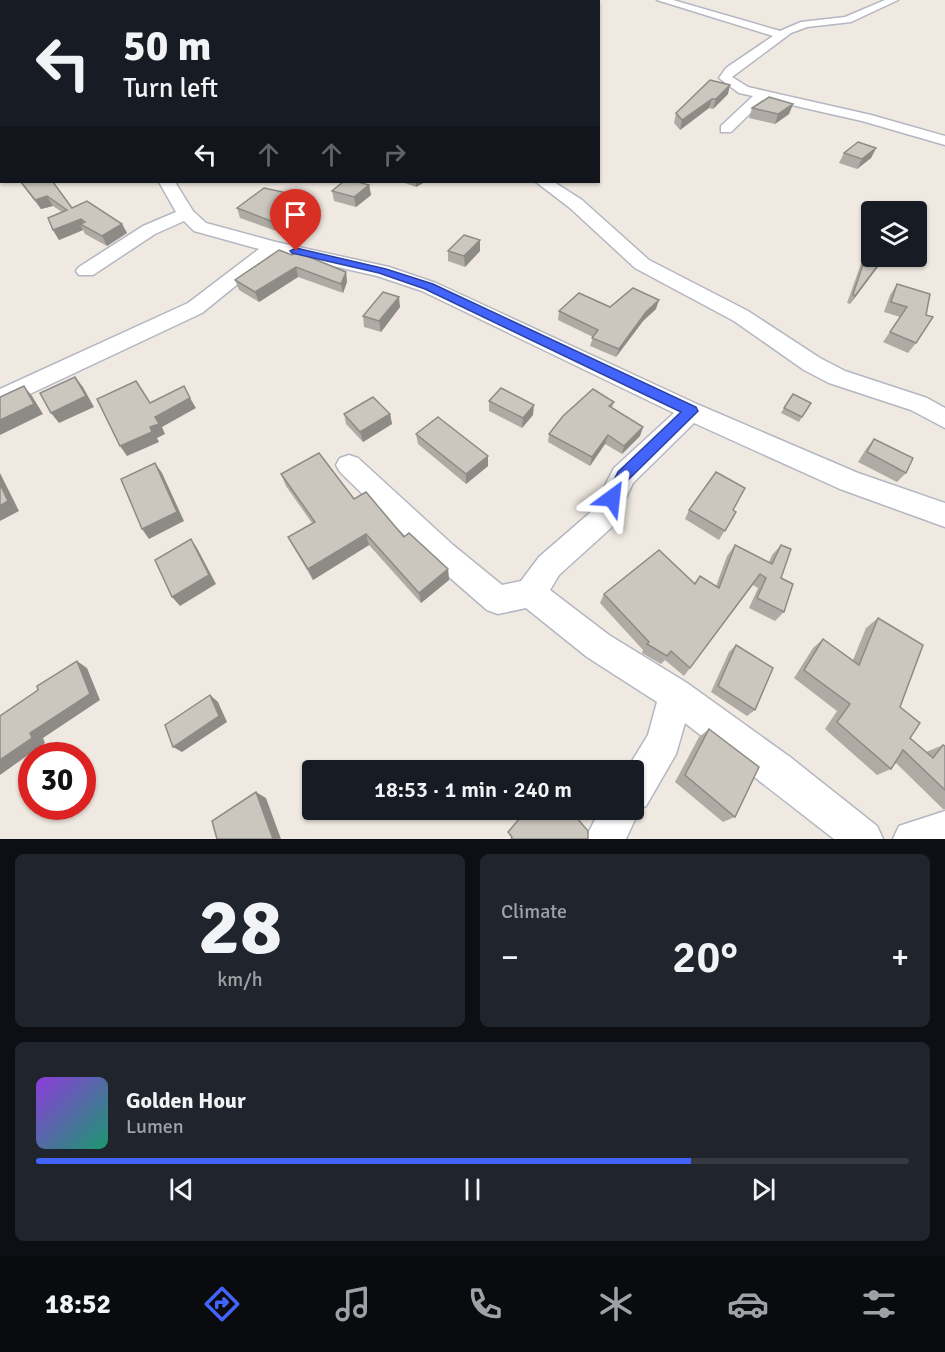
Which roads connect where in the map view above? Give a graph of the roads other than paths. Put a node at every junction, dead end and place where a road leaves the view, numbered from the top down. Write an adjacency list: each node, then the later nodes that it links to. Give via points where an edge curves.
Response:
1 (662, 0): 3 (street)
2 (893, 0): 3 (street, via 847,20 805,24)
3 (781, 35): 4 (street, via 725,75 733,86)
4 (763, 94): 5 (street); 6 (street)
5 (726, 129)
6 (945, 141)
7 (168, 183): 9 (street)
8 (545, 183): 14 (street, via 576,204 642,264 712,298 837,377 919,404)
9 (186, 214): 10 (street, via 200,227); 11 (street, via 149,230)
10 (273, 247): 12 (street, via 195,308); 13 (street, via 382,271 429,287)
11 (86, 272)
12 (0, 399)
13 (691, 411): 16 (street, via 849,481); 17 (street, via 623,476 602,519 549,566)
14 (945, 419)
15 (349, 465): 17 (street, via 498,600)
16 (945, 515)
17 (530, 593): 18 (street, via 598,646)
18 (675, 695): 19 (street, via 664,742); 23 (street)
19 (644, 775)
20 (616, 820): 22 (street)
21 (945, 830): 24 (street)
22 (604, 839)
23 (864, 839)
24 (912, 839)

